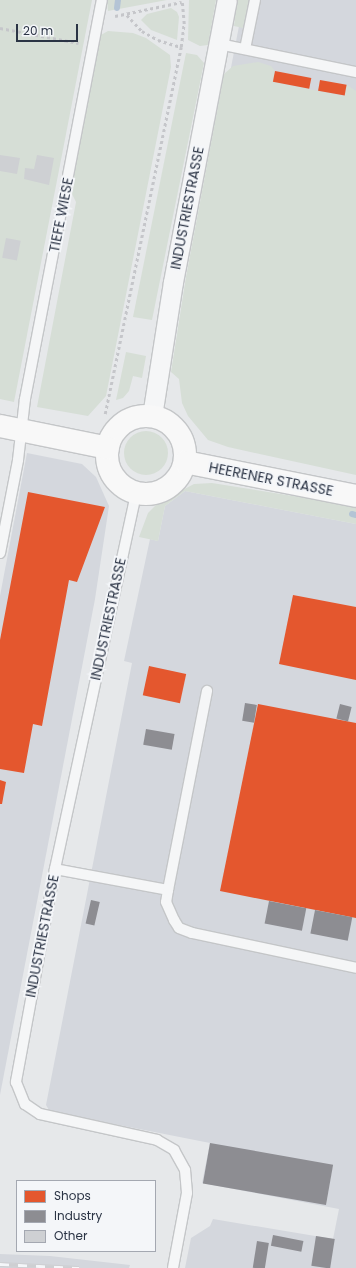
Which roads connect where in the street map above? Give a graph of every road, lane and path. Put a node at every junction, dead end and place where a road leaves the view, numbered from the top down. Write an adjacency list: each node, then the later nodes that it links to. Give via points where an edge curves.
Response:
1 (102, 0): 6 (lane, TIEFE WIESE)
2 (227, 0): 8 (street, INDUSTRIESTRASSE)
3 (255, 0): 11 (lane)
4 (182, 1): 5 (path); 10 (path, via 184,24)
5 (127, 15): 6 (path); 10 (path, via 142,31)
6 (98, 18): 9 (lane, TIEFE WIESE)
7 (0, 28): 9 (path)
8 (219, 44): 11 (lane); 14 (street, INDUSTRIESTRASSE, via 173,282)
9 (93, 45): 16 (lane, TIEFE WIESE)
10 (181, 48): 13 (path)
11 (245, 49): 12 (lane)
12 (356, 72)
13 (105, 414)
14 (152, 416): 17 (main road, via 130,420 120,426); 18 (main road, via 166,421 175,428 186,450)
15 (0, 426): 16 (main road)
16 (22, 430): 17 (main road); 21 (lane, TIEFE WIESE)
17 (108, 448): 19 (main road, via 111,472 118,482)
18 (185, 462): 19 (main road, via 181,475 163,491 151,495); 20 (main road, HEERENER STRASSE)
19 (136, 494): 23 (lane, INDUSTRIESTRASSE)
20 (356, 496)
21 (0, 553)
22 (207, 691): 24 (lane)
23 (55, 869): 24 (lane); 26 (lane, INDUSTRIESTRASSE, via 16,1082 25,1104 40,1114 157,1140 174,1150 186,1170 187,1193)
24 (168, 890): 25 (lane, via 166,902 179,928)
25 (356, 968)
26 (173, 1268)

